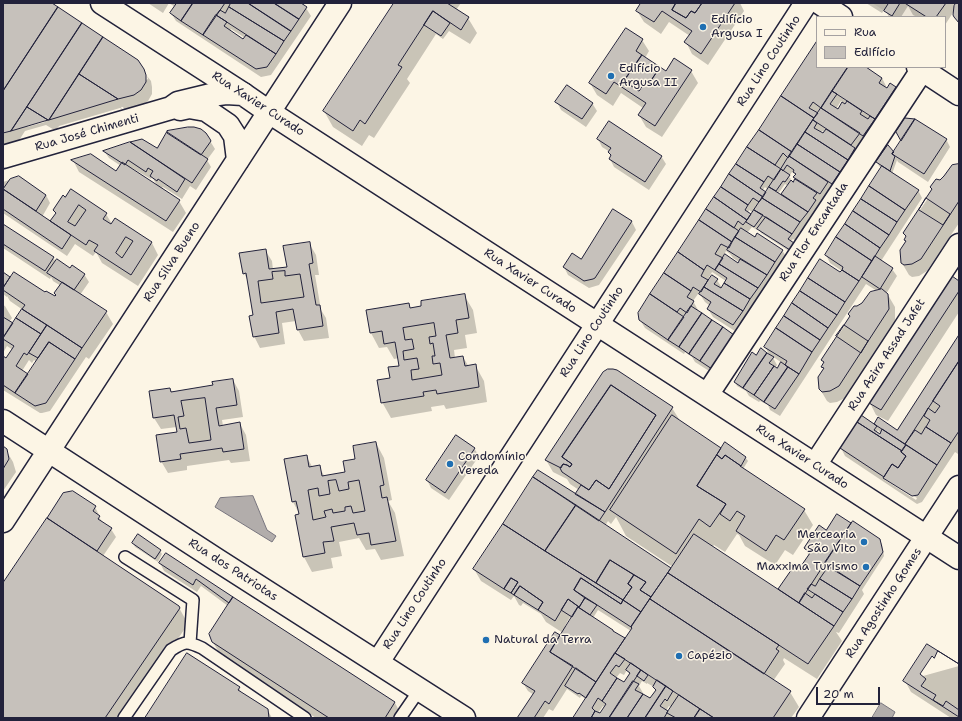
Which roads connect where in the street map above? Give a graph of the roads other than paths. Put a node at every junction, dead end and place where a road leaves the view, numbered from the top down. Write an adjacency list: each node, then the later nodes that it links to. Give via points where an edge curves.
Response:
1 (102, 3): 7 (street, Rua Xavier Curado)
2 (340, 3): 10 (street, Rua Silva Bueno)
3 (806, 3): 14 (street, Rua Lino Coutinho)
4 (820, 3): 5 (street)
5 (840, 16)
6 (920, 68): 8 (street); 15 (street, Rua Flor Encantada)
7 (243, 94): 9 (street, Rua José Chimenti, via 211,95 178,103); 10 (street, Rua Xavier Curado)
8 (959, 94)
9 (171, 108): 11 (street, Rua José Chimenti); 12 (street, Rua José Chimenti, via 189,107 206,110 228,125 235,136)
10 (269, 112): 12 (street, Rua Silva Bueno); 14 (street, Rua Xavier Curado)
11 (3, 157)
12 (238, 160): 17 (street, Rua Silva Bueno)
13 (959, 245): 18 (street, Rua Azira Assad Jafet)
14 (597, 324): 15 (street, Rua Xavier Curado); 25 (street, Rua Lino Coutinho)
15 (707, 395): 18 (street, Rua Xavier Curado)
16 (3, 421): 17 (street, Rua dos Patriotas)
17 (49, 450): 20 (street, Rua Silva Bueno); 25 (street, Rua dos Patriotas)
18 (815, 465): 21 (street, Rua Xavier Curado)
19 (959, 487): 21 (street, Rua Agostinho Gomes)
20 (3, 521)
21 (926, 537): 23 (street, Rua Xavier Curado); 31 (street, Rua Agostinho Gomes)
22 (125, 557): 24 (lane, via 193,600)
23 (959, 558)
24 (190, 643): 27 (lane, via 180,644 170,650); 28 (lane, via 202,648)
25 (378, 662): 26 (street, Rua dos Patriotas)
26 (420, 689): 29 (lane); 30 (street, Rua dos Patriotas)
27 (124, 718)
28 (305, 718)
29 (400, 718)
30 (464, 718)
31 (808, 718)

